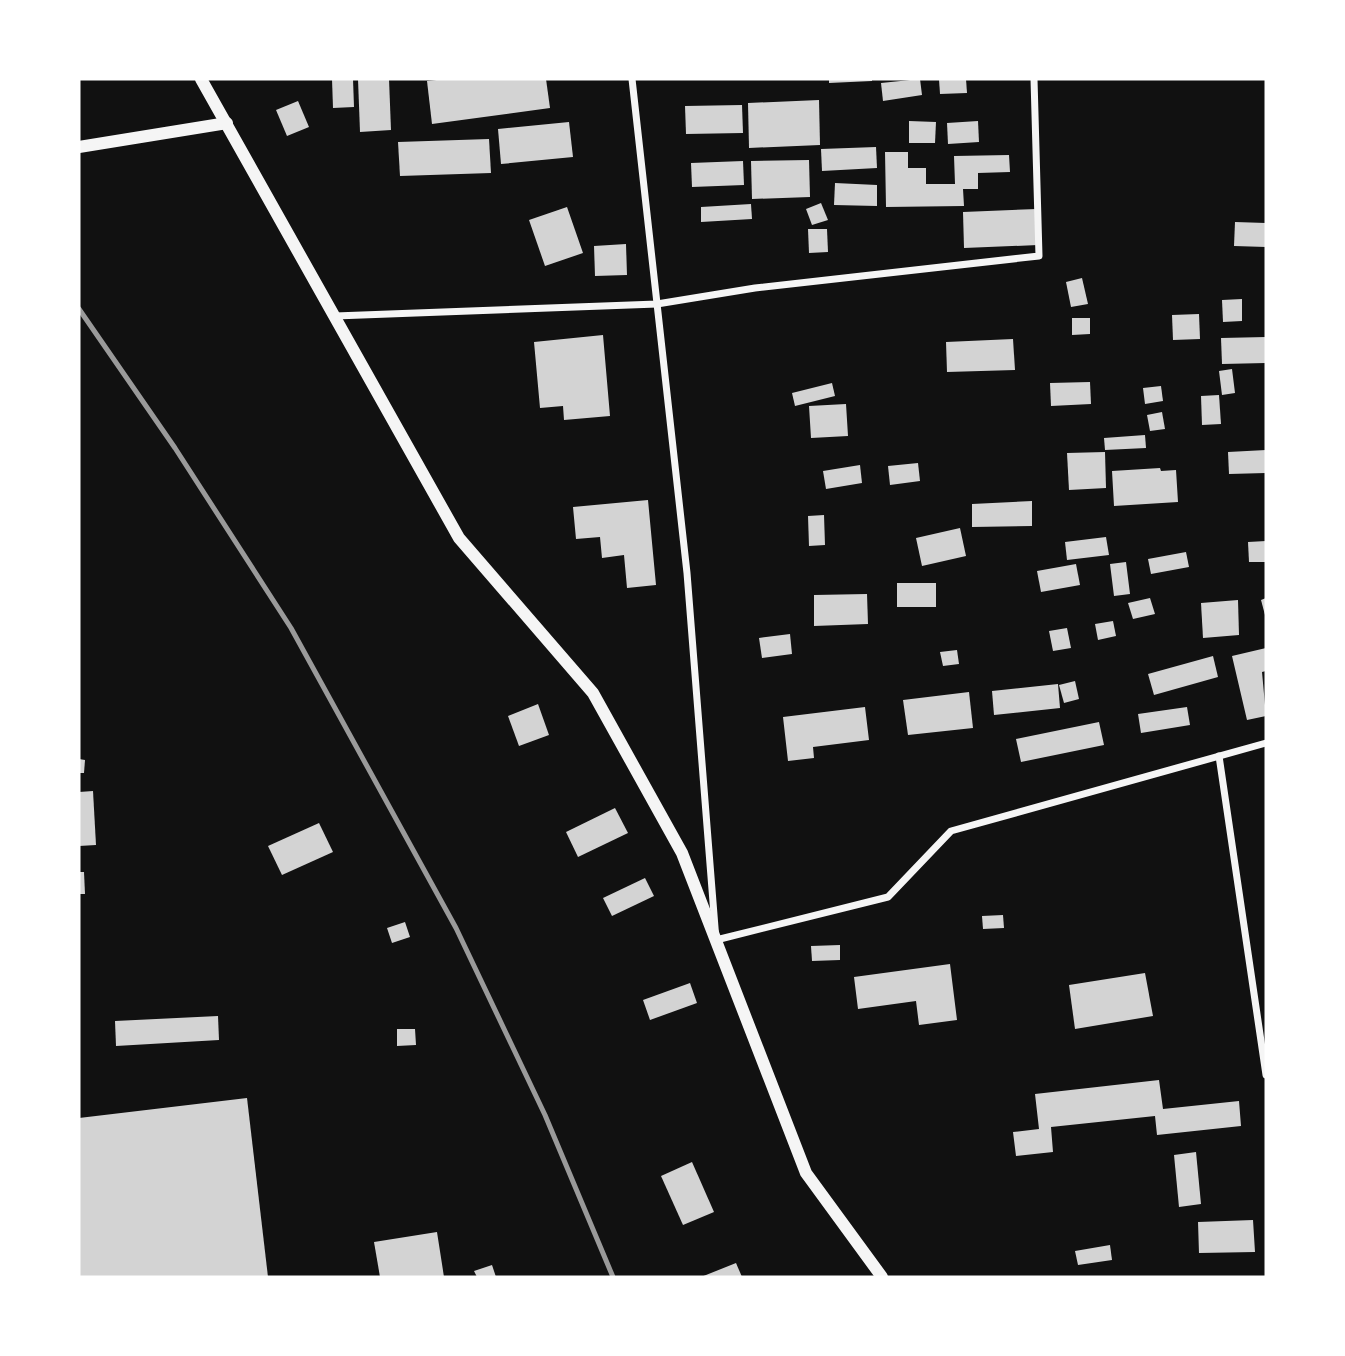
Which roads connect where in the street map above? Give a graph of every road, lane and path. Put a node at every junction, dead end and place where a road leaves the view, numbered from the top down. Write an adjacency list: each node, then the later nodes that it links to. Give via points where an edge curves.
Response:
1 (201, 79): 4 (street)
2 (632, 79): 6 (street)
3 (1034, 79): 6 (street, via 1039,256 755,288)
4 (227, 123): 5 (street); 7 (street)
5 (79, 147)
6 (657, 304): 7 (street); 10 (street, via 687,573)
7 (335, 316): 10 (street, via 459,538 593,693 682,853)
8 (1266, 743): 9 (street)
9 (1219, 756): 10 (street, via 951,831 888,897); 11 (street)
10 (716, 940): 12 (street, via 806,1173)
11 (1266, 1075)
12 (882, 1277)

